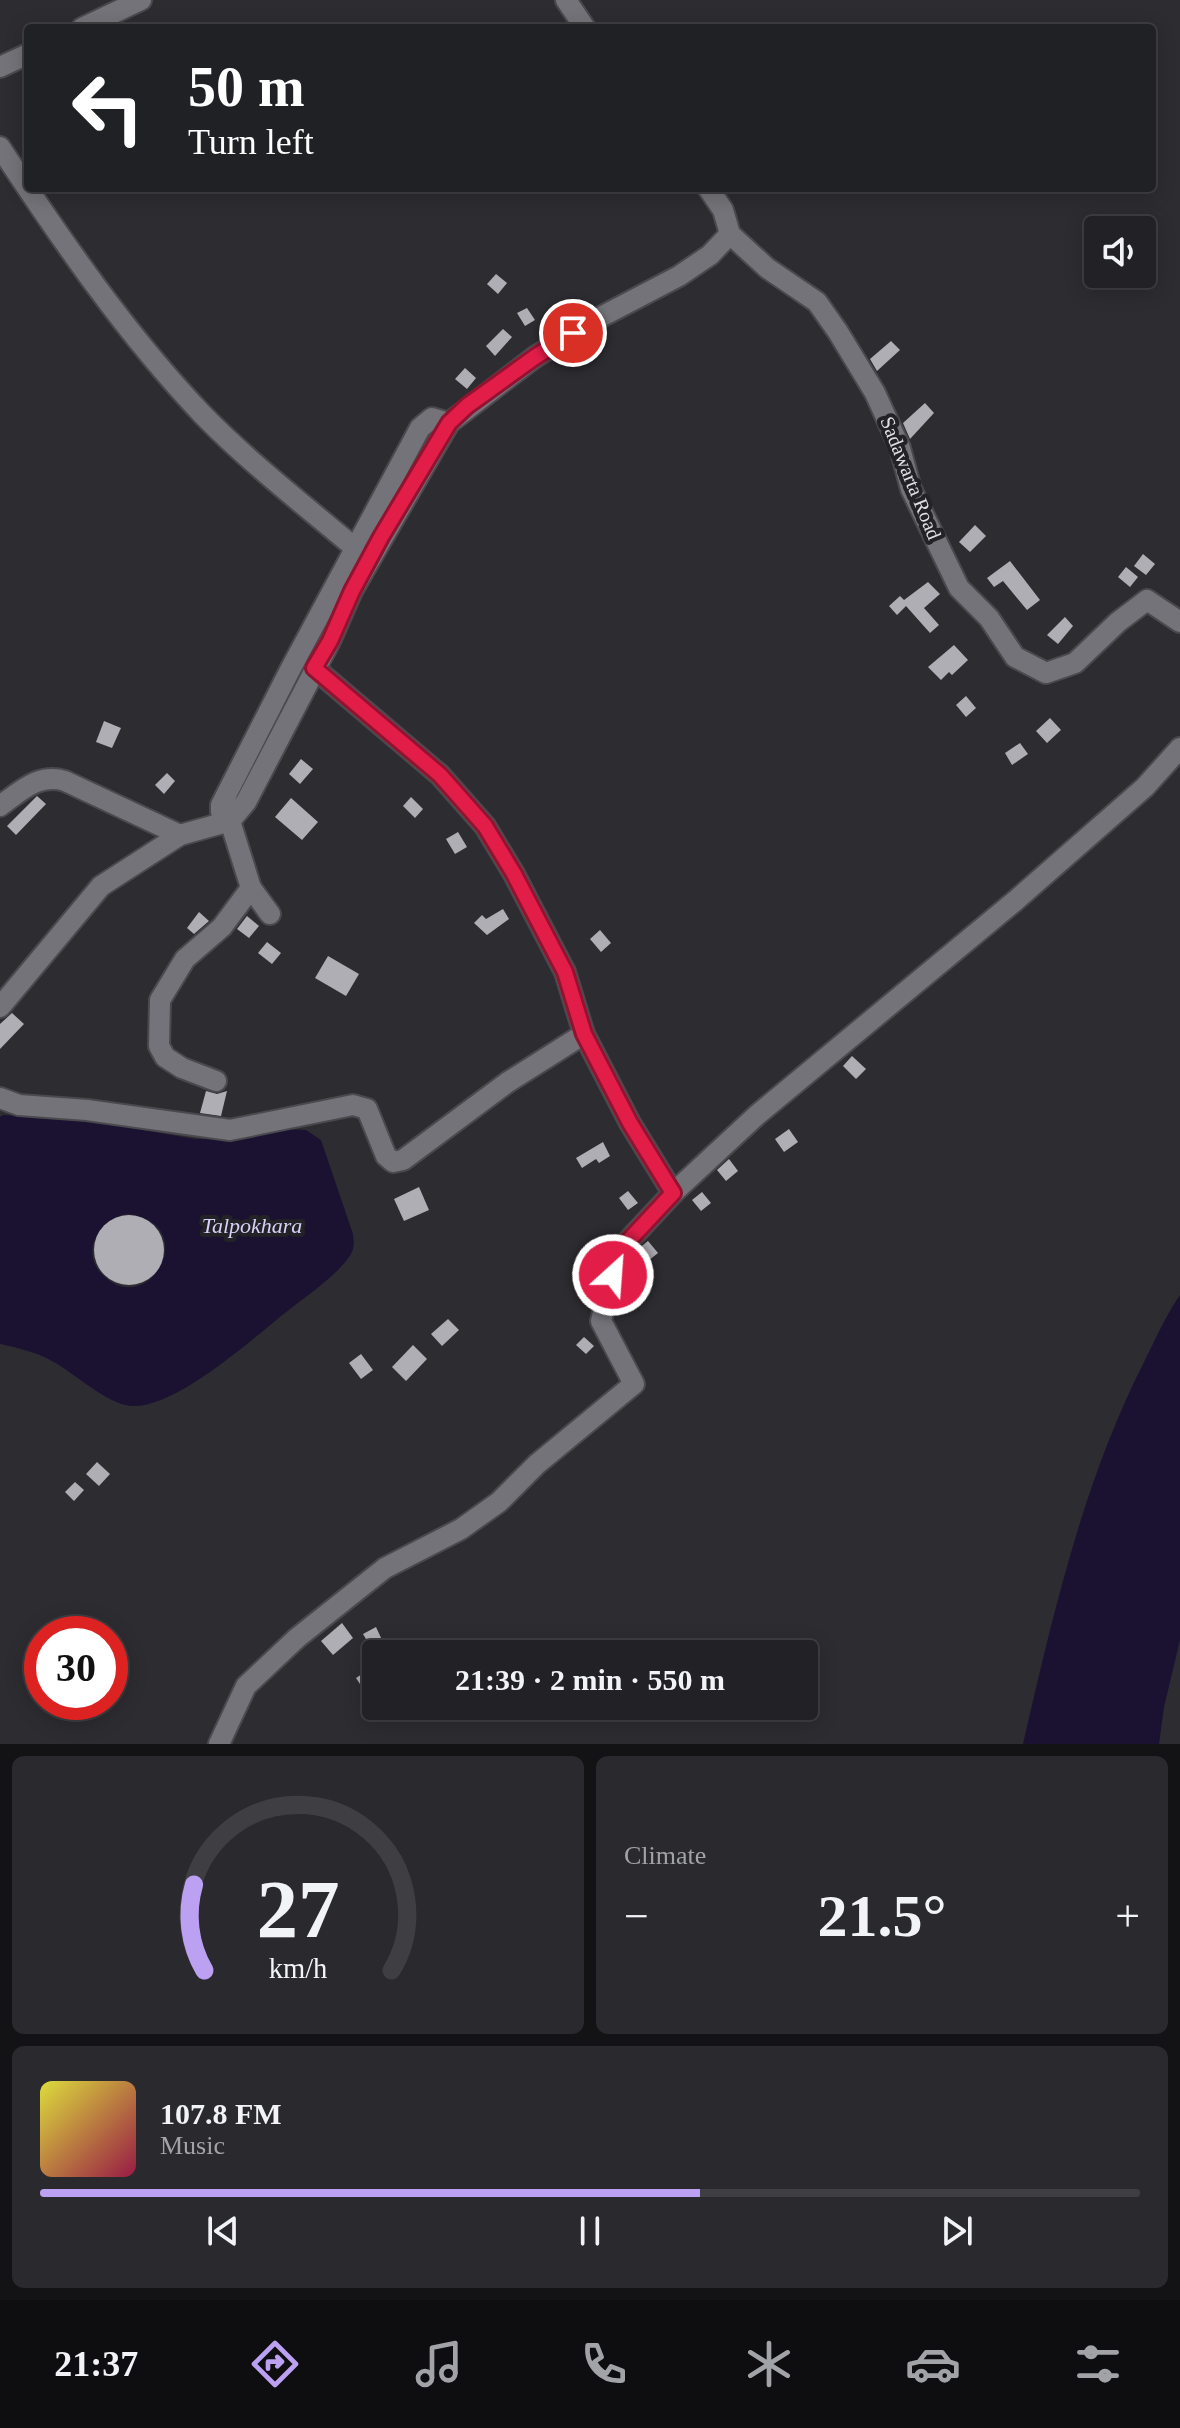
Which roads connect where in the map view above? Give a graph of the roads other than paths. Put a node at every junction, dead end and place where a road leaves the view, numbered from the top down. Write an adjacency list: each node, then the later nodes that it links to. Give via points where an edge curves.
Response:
1 (141, 0): 3 (street)
2 (566, 0): 4 (street)
3 (90, 24)
4 (582, 24)
5 (24, 56): 6 (street)
6 (0, 67)
7 (0, 147): 8 (street)
8 (24, 183)
9 (30, 192): 13 (street, via 144,350 205,417)
10 (711, 192): 11 (street, Sadawarta Road)
11 (730, 234): 12 (street, via 679,276 535,357); 14 (street, Sadawarta Road, via 767,268 817,302 838,332 875,393 900,448 911,489 959,588 989,618 1015,657 1046,673 1075,663 1147,600)
12 (449, 423): 13 (street, via 432,418 420,428); 15 (street, via 381,537)
13 (355, 548): 18 (street, via 221,805)
14 (1180, 622)
15 (314, 668): 18 (street, via 246,802); 23 (street, via 440,775 485,826 565,972)
16 (1180, 748): 26 (street, via 1145,787 757,1115)
17 (0, 806): 19 (street, via 50,776)
18 (230, 821): 19 (street); 20 (street)
19 (180, 835): 22 (street, via 101,886)
20 (251, 888): 21 (street); 24 (street, via 222,927 185,959 160,1000 159,1046 165,1057)
21 (270, 914)
22 (0, 1007)
23 (584, 1034): 25 (street, via 393,1162 367,1109 353,1105 230,1130 19,1105); 26 (street)
24 (216, 1081)
25 (0, 1098)
26 (673, 1193): 27 (street, via 618,1252 601,1321 634,1384 499,1502 461,1529 385,1568 297,1638 246,1686)
27 (219, 1744)

